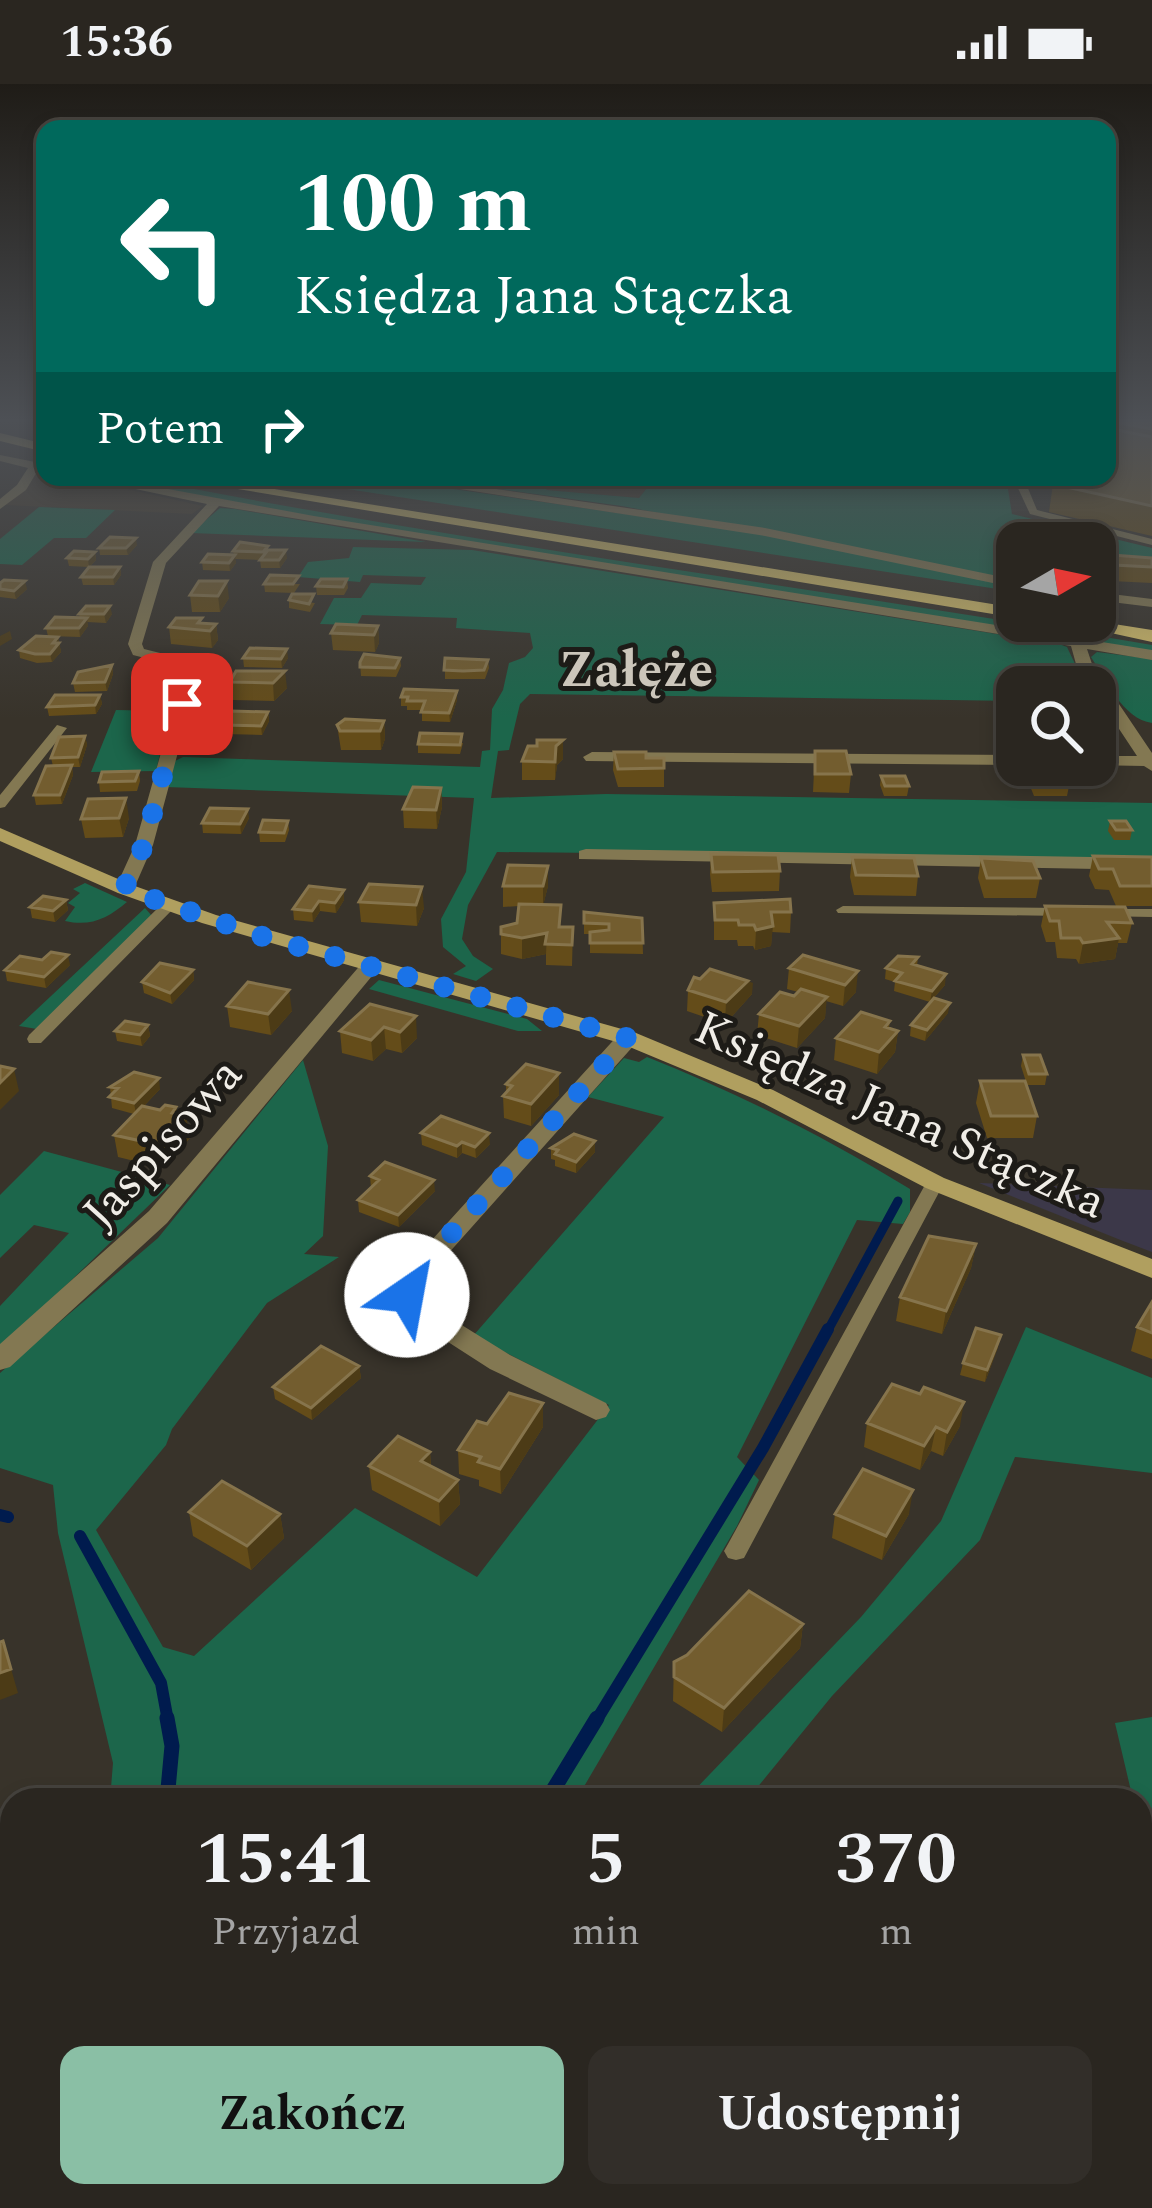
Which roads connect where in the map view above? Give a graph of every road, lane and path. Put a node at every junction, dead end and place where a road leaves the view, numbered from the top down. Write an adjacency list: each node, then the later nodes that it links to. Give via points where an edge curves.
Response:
1 (197, 521): 30 (street, via 160,562 135,644 138,652 190,669 144,845)
2 (326, 521): 19 (street)
3 (446, 521): 14 (main road)
4 (507, 521): 11 (main road)
5 (690, 521): 10 (street)
6 (1069, 521): 7 (lane)
7 (1152, 542)
8 (1116, 565): 9 (lane)
9 (1152, 568)
10 (996, 580)
11 (996, 598)
12 (1116, 599): 13 (street)
13 (1152, 603)
14 (996, 610)
15 (1116, 617): 16 (main road)
16 (1152, 623)
17 (1116, 630): 18 (main road)
18 (1152, 636)
19 (1077, 643): 20 (street); 25 (street)
20 (1152, 655)
21 (61, 728): 26 (lane)
22 (592, 758): 23 (street)
23 (996, 760)
24 (1116, 762): 25 (street)
25 (1150, 764)
26 (0, 804)
27 (5, 842): 30 (street, Księdza Jana Stączka)
28 (586, 855): 29 (street)
29 (1152, 865)
30 (124, 889): 31 (street, Księdza Jana Stączka)
31 (169, 905): 34 (street, Księdza Jana Stączka); 36 (lane)
32 (843, 910): 33 (lane)
33 (1152, 913)
34 (370, 966): 35 (street, Księdza Jana Stączka); 39 (street, Jaspisowa, via 158,1217)
35 (628, 1038): 37 (street, Księdza Jana Stączka, via 765,1094); 40 (street, via 409,1280 407,1295 413,1307 500,1362)
36 (35, 1039)
37 (935, 1183): 38 (street, Księdza Jana Stączka); 41 (lane)
38 (1152, 1269)
39 (0, 1360)
40 (596, 1411)
41 (736, 1551)

